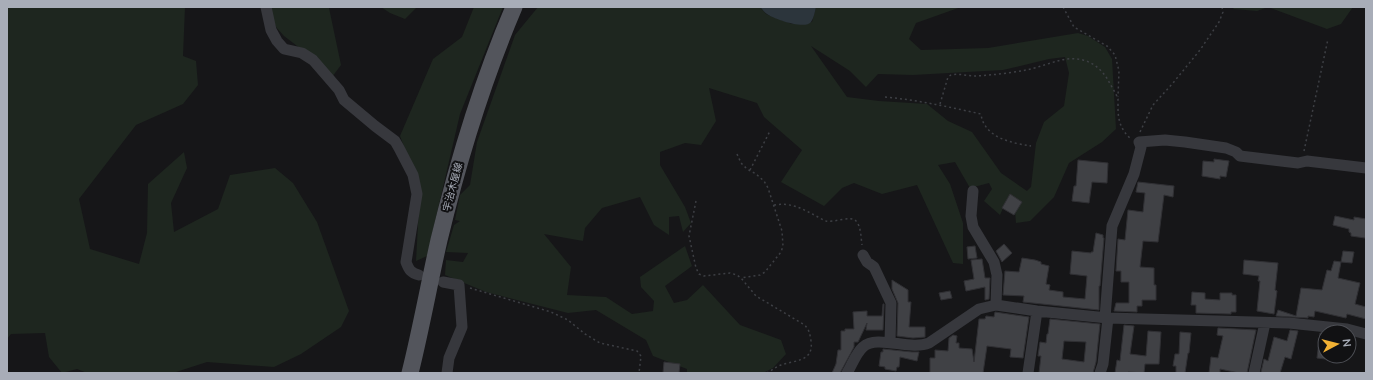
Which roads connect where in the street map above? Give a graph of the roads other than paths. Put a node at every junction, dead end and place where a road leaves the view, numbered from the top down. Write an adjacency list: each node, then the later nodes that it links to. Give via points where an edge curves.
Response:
1 (266, 7): 6 (street, via 271,30 284,49 302,53 313,60 339,90 344,100 395,141 399,148 414,175 417,194 406,262 412,273)
2 (514, 7): 14 (main road, 宇治木屋線, via 456,173)
3 (1366, 168): 10 (street, via 1240,156 1226,148 1172,140 1139,142 1141,147 1134,174 1112,226)
4 (973, 191): 8 (street, via 973,227 994,262 997,275)
5 (863, 255): 13 (street, via 874,267 890,303)
6 (419, 275)
7 (443, 282): 15 (street, via 459,285 462,328 449,358)
8 (996, 305): 9 (street); 13 (street, via 979,309 923,346)
9 (1037, 311): 10 (street); 17 (street)
10 (1107, 318): 11 (street); 18 (street)
11 (1265, 323): 12 (street, via 1289,323); 19 (street)
12 (1366, 334)
13 (890, 343): 16 (street, via 870,342 863,347)
14 (410, 373)
15 (447, 373)
16 (847, 373)
17 (1028, 373)
18 (1100, 373)
19 (1254, 373)

